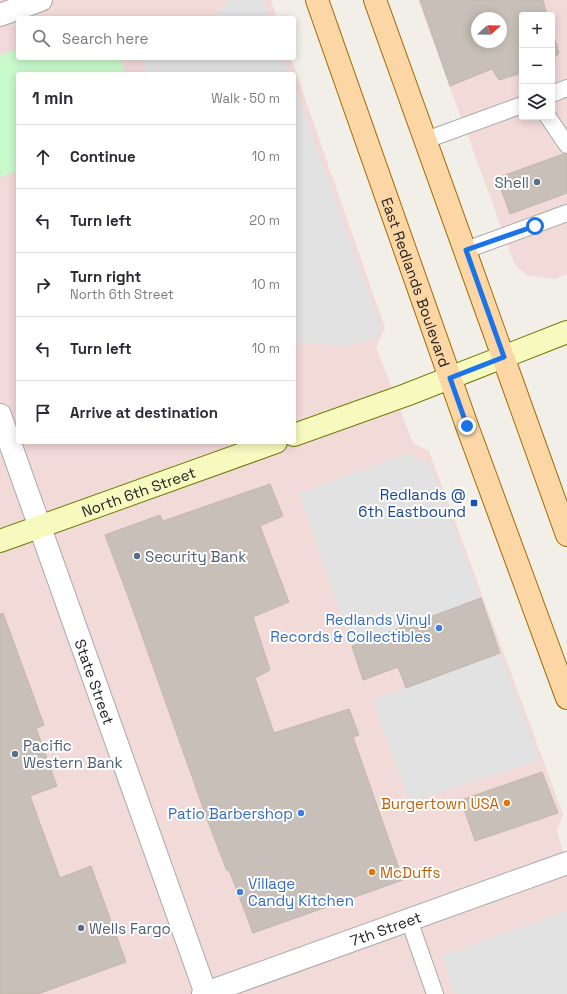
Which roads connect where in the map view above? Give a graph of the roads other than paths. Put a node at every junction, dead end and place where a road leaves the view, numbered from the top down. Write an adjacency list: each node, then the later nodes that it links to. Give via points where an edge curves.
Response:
1 (41, 0): 4 (street)
2 (317, 0): 15 (main road, East Redlands Boulevard)
3 (375, 0): 9 (main road)
4 (0, 15)
5 (567, 88): 6 (lane)
6 (555, 93)
7 (519, 106): 9 (lane)
8 (550, 120): 10 (lane)
9 (426, 140): 12 (main road)
10 (567, 145)
11 (566, 218): 12 (lane)
12 (466, 250): 14 (main road)
13 (567, 332): 14 (main road)
14 (504, 357): 15 (main road); 20 (main road)
15 (450, 378): 17 (main road); 22 (main road, East Redlands Boulevard)
16 (0, 416): 19 (street, State Street)
17 (296, 434)
18 (270, 444): 19 (main road, North 6th Street)
19 (40, 526): 21 (main road, North 6th Street); 25 (street, State Street)
20 (567, 535)
21 (0, 540)
22 (567, 698)
23 (567, 863): 24 (street, 7th Street)
24 (409, 920): 25 (street, 7th Street); 26 (lane)
25 (205, 994)
26 (435, 994)

